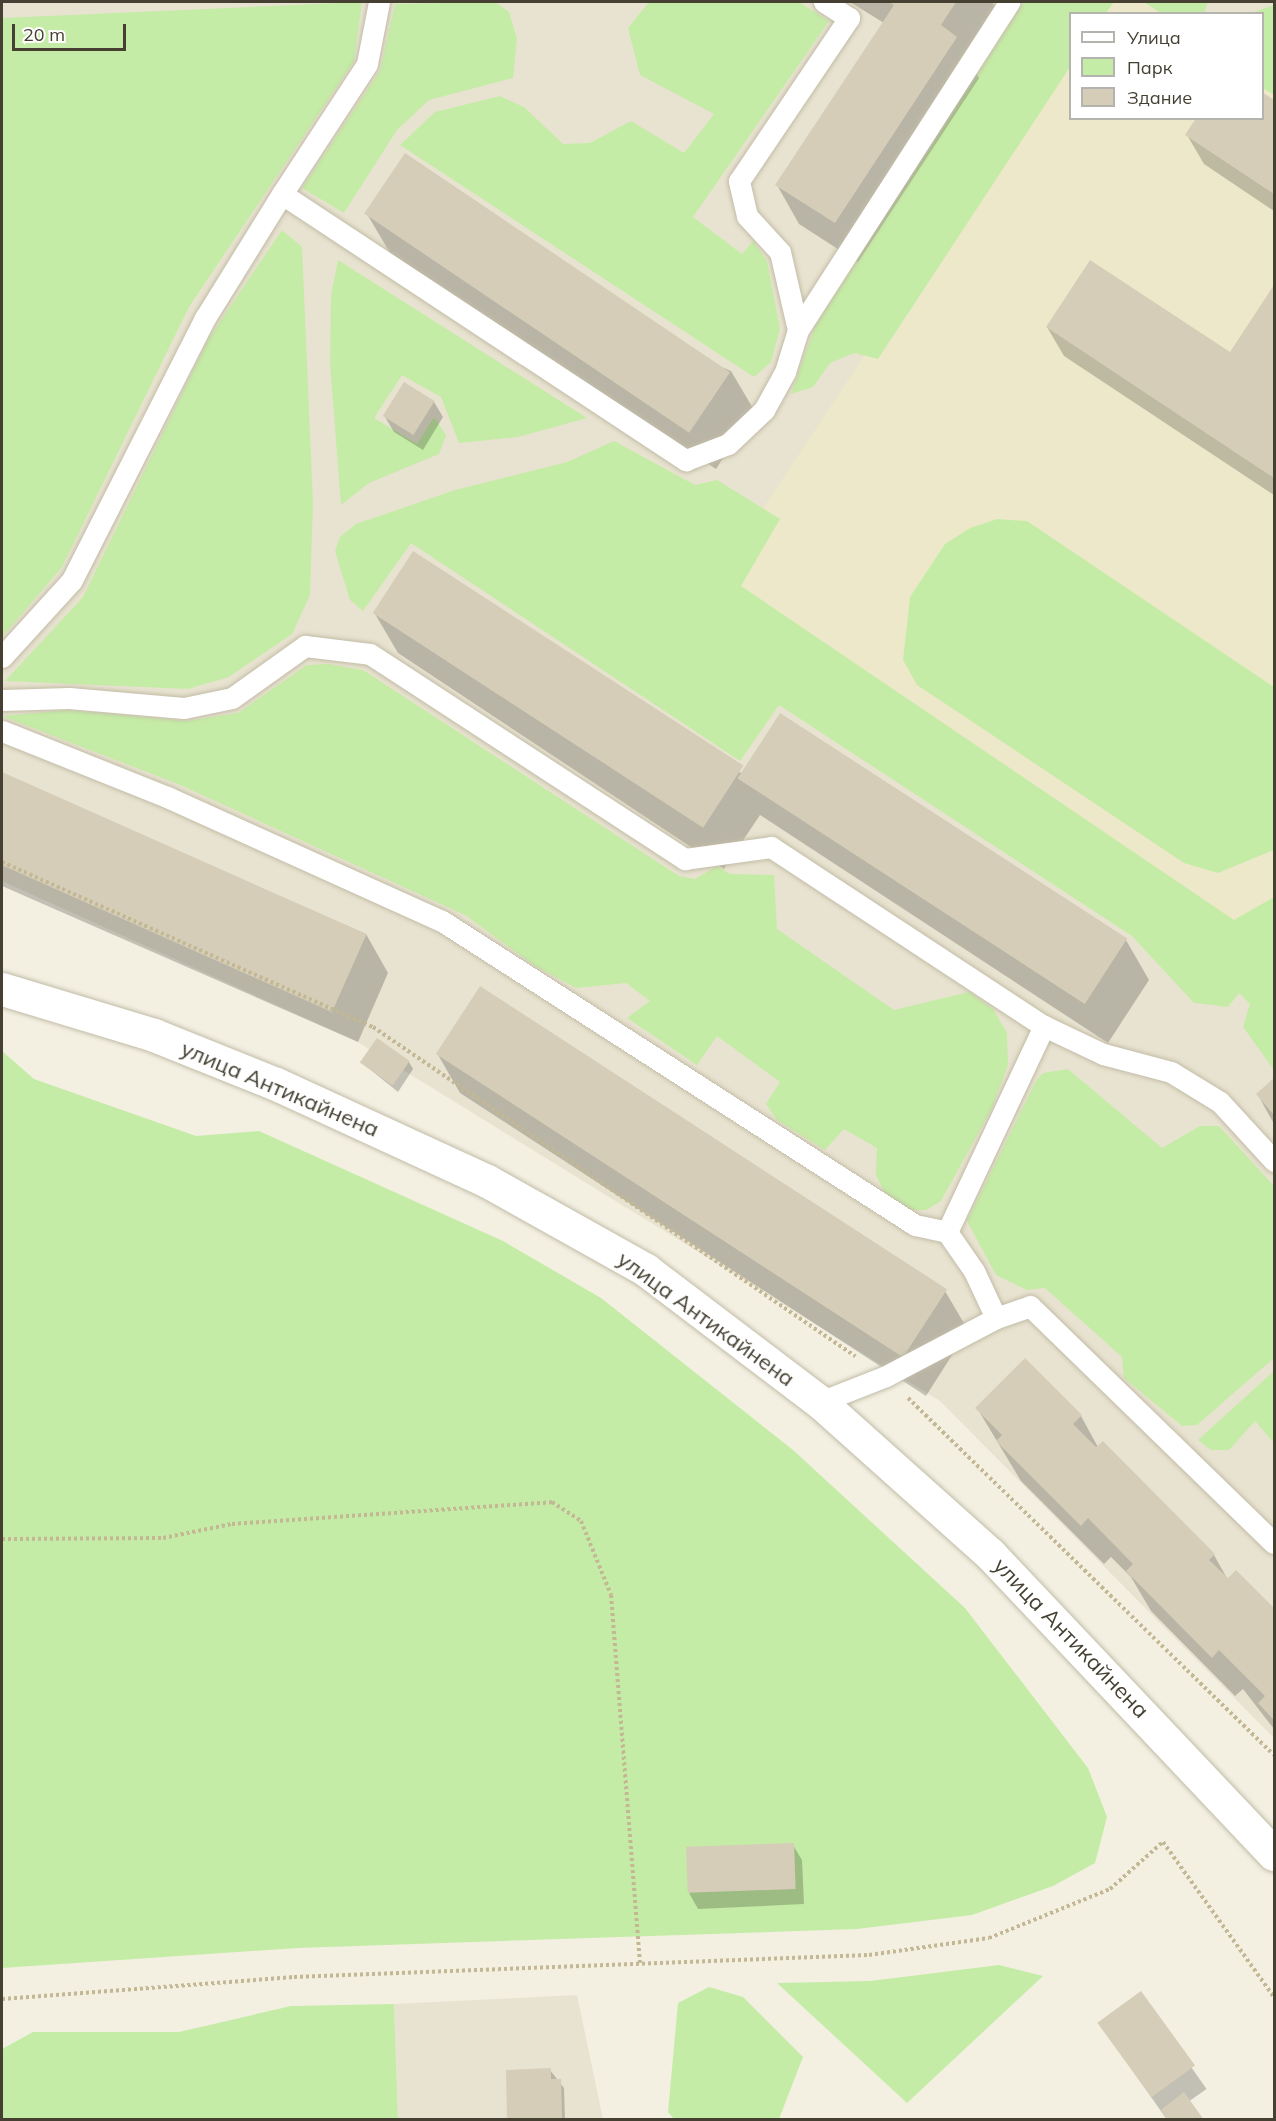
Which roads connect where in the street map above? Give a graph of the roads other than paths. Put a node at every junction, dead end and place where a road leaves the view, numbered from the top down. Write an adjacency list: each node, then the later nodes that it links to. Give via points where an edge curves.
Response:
1 (379, 2): 4 (lane, via 367,64)
2 (824, 2): 5 (lane, via 849,18 739,181 747,216 780,252)
3 (1009, 2): 5 (lane)
4 (282, 194): 5 (lane, via 686,459 728,444 764,410 785,372); 6 (lane, via 205,318 72,580)
5 (798, 330)
6 (2, 657)
7 (2, 700): 10 (lane, via 69,698 184,708 231,698 305,645 370,654 685,859 771,847)
8 (2, 731): 12 (lane, via 167,797 442,921 915,1225)
9 (2, 989): 14 (street, улица Антикайнена, via 165,1040 487,1181 646,1270)
10 (1044, 1026): 11 (lane, via 1103,1054 1171,1072 1220,1102); 12 (lane)
11 (1275, 1161)
12 (947, 1232): 13 (lane, via 974,1271)
13 (996, 1318): 14 (lane, via 886,1377); 15 (lane, via 1030,1306)
14 (820, 1402): 16 (street, улица Антикайнена, via 990,1554)
15 (1275, 1543)
16 (1275, 1854)

